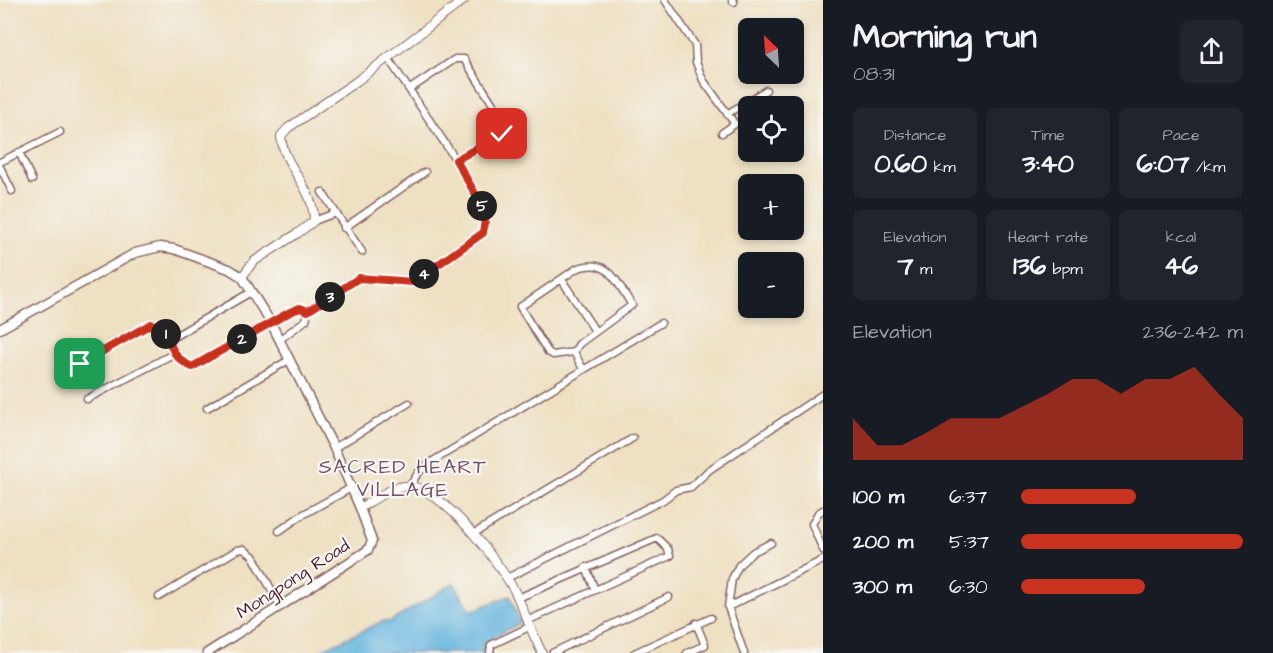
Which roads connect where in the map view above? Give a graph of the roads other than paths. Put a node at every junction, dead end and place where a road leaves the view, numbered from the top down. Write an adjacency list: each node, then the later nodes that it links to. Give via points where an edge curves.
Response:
1 (464, 0): 3 (street)
2 (664, 0): 6 (street, via 695,45 703,80)
3 (388, 58): 4 (street); 18 (street, via 281,136 287,157 314,207)
4 (410, 89): 10 (street); 10 (street, via 455,59 464,59 505,123 502,134)
5 (766, 90): 6 (street)
6 (727, 114): 8 (street, via 735,124)
7 (60, 132): 9 (street)
8 (722, 133)
9 (19, 152): 11 (street); 14 (street)
10 (456, 160): 24 (street, via 486,213 483,233 413,282 359,278)
11 (0, 162)
12 (0, 167): 15 (street)
13 (425, 172): 19 (street)
14 (32, 180)
15 (12, 191)
16 (322, 192): 17 (street)
17 (335, 213): 18 (street); 19 (street)
18 (314, 221): 21 (street, via 253,262)
19 (344, 228): 20 (street)
20 (362, 252)
21 (242, 277): 23 (main road, Mongpong Road); 27 (main road, via 174,249 149,248)
22 (562, 280): 28 (street); 28 (street, via 587,265 607,268 632,305); 31 (street, via 520,307 548,352)
23 (251, 292): 25 (main road, Mongpong Road); 29 (street)
24 (308, 311): 25 (street, via 300,308); 30 (street, via 306,320)
25 (271, 323): 30 (main road, Mongpong Road); 32 (street, via 192,367)
26 (661, 323): 35 (street)
27 (0, 329)
28 (595, 331): 31 (street)
29 (170, 339): 32 (street); 34 (street, via 159,326 151,324)
30 (279, 340): 33 (main road, Mongpong Road)
31 (574, 352): 35 (street)
32 (174, 353): 37 (street)
33 (289, 360): 39 (street); 41 (main road, Mongpong Road)
34 (80, 364)
35 (583, 369): 42 (street, via 428,464)
36 (823, 394): 52 (street, via 709,470 691,487 676,490)
37 (87, 399)
38 (408, 403): 41 (street)
39 (207, 408)
40 (633, 438): 47 (street)
41 (334, 448): 43 (main road, Mongpong Road)
42 (410, 486): 44 (street, via 398,487); 47 (street, via 440,500)
43 (351, 488): 44 (main road, Mongpong Road); 46 (street)
44 (360, 508): 57 (main road, Mongpong Road, via 371,536 368,550)
45 (823, 510): 49 (street, via 812,524)
46 (279, 531)
47 (473, 534): 52 (street)
48 (771, 543): 58 (street, via 753,552 740,565 732,579)
49 (823, 550)
50 (823, 560): 58 (street)
51 (586, 567): 53 (street); 53 (street, via 657,538 668,549 670,556); 56 (street)
52 (507, 578): 56 (street)
53 (595, 590): 60 (street)
54 (159, 597): 57 (street, via 244,549 253,556)
55 (669, 597): 65 (street)
56 (518, 598): 60 (street)
57 (281, 607): 62 (main road, Mongpong Road)
58 (728, 607): 68 (street)
59 (711, 618): 61 (street)
60 (528, 624): 63 (street, via 491,645); 64 (street)
61 (696, 624): 66 (street); 67 (street, via 705,645)
62 (207, 653)
63 (490, 653)
64 (542, 653)
65 (552, 653)
66 (634, 653)
67 (687, 653)
68 (744, 653)

